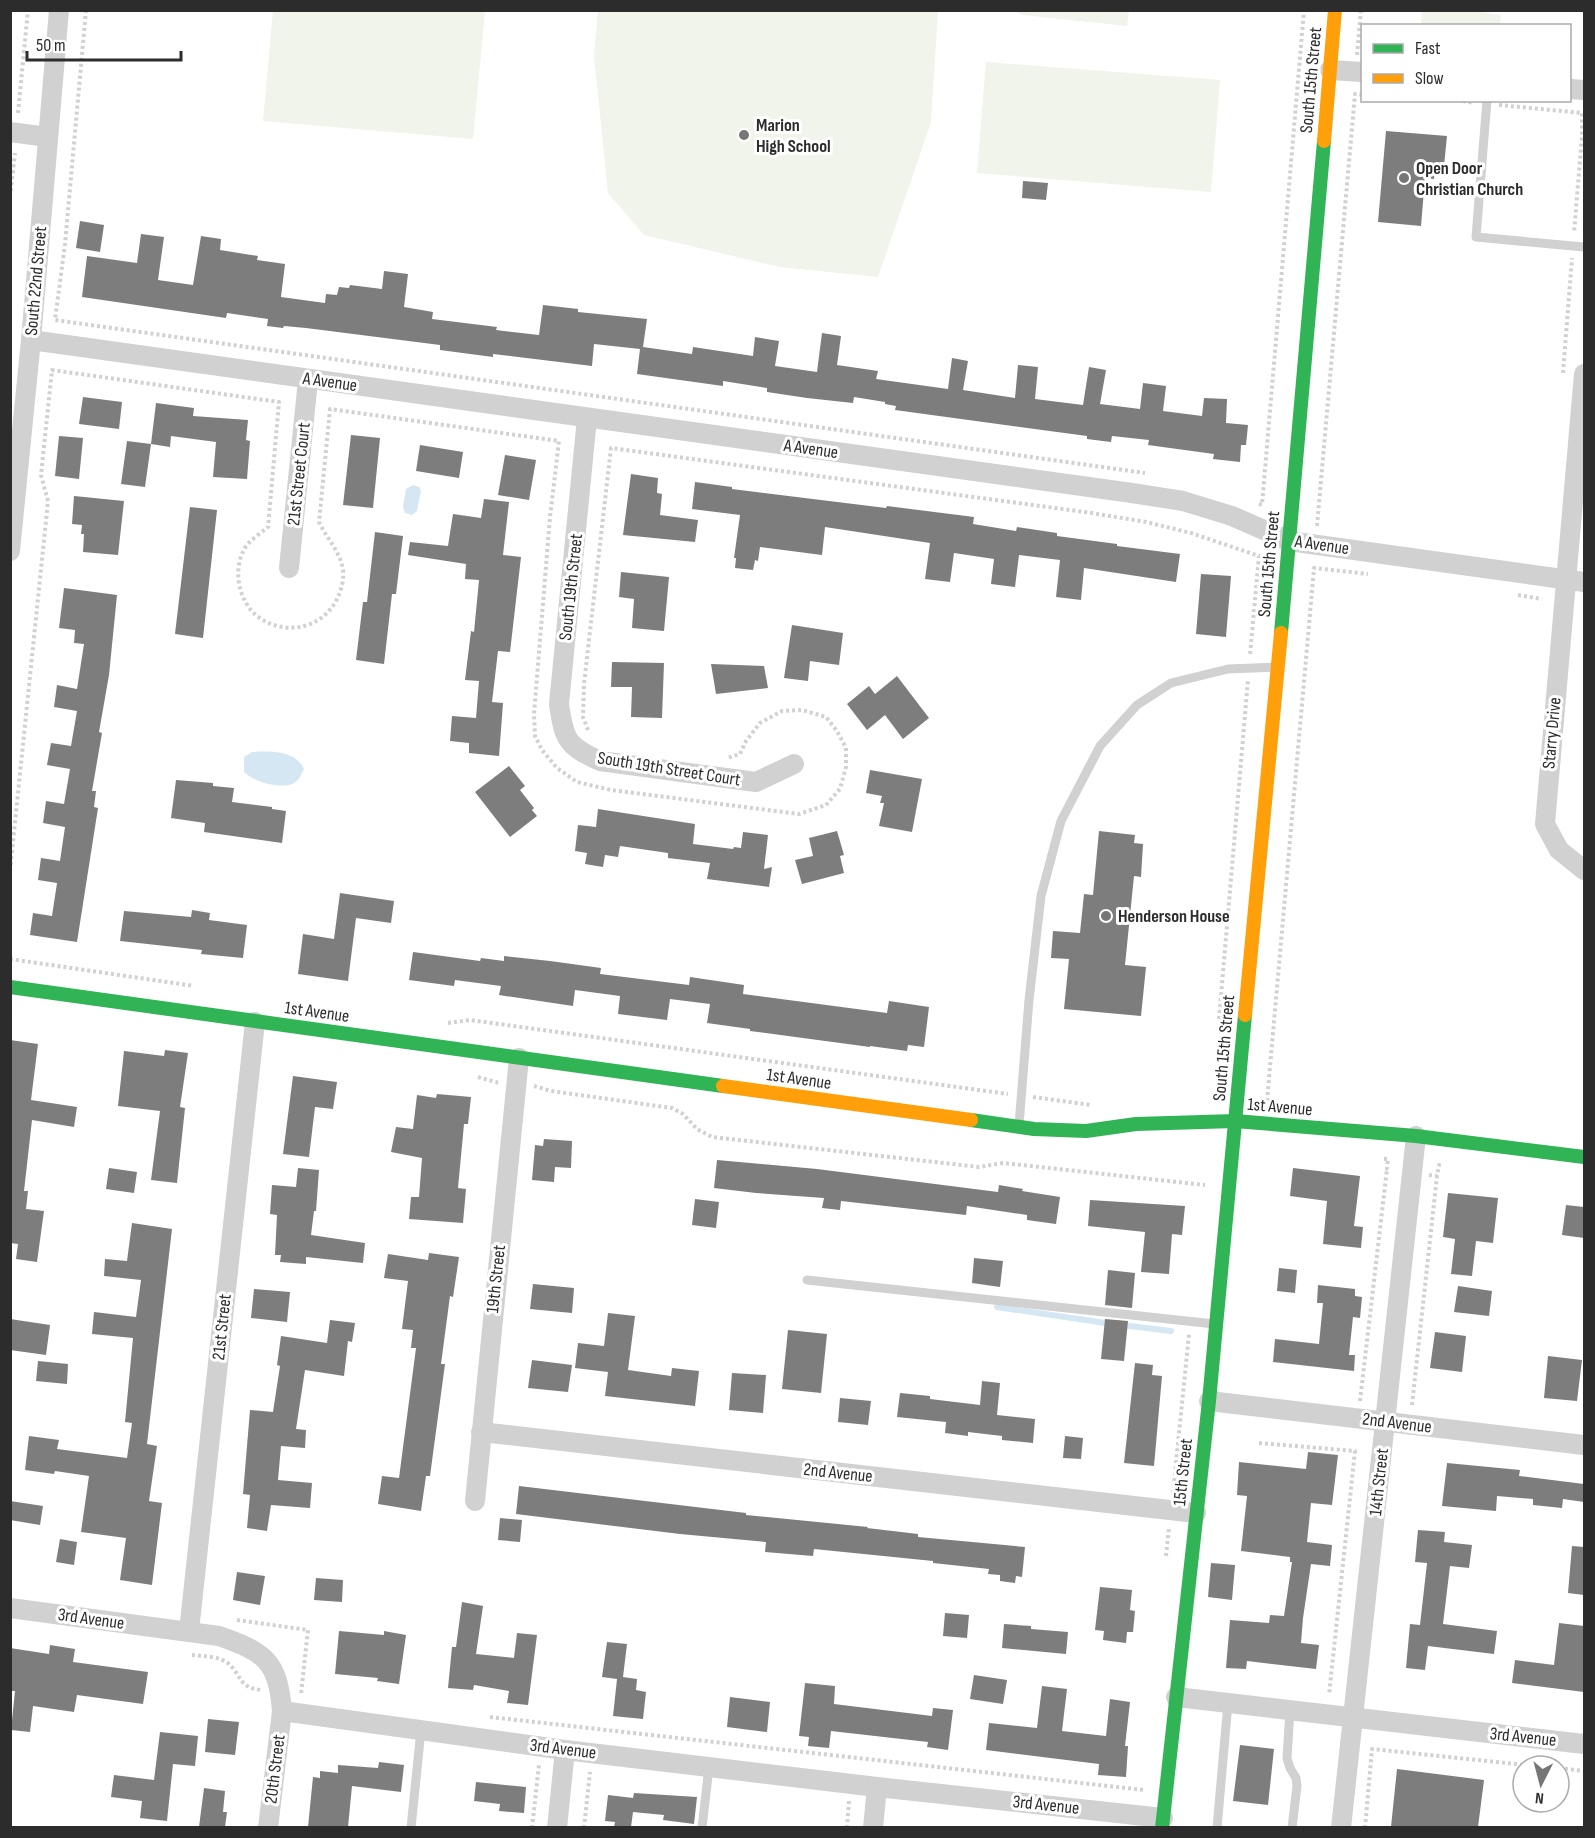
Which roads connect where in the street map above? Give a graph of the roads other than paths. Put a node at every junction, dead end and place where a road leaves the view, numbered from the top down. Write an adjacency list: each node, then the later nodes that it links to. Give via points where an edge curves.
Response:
1 (59, 10): 7 (street, South 22nd Street)
2 (1335, 10): 4 (street, South 15th Street)
3 (1360, 66): 4 (street)
4 (1330, 70): 14 (street, South 15th Street)
5 (1487, 102): 8 (lane, via 1476,237)
6 (14, 126): 7 (street)
7 (48, 137): 9 (street, South 22nd Street)
8 (1584, 247)
9 (31, 340): 11 (street, A Avenue); 13 (street, South 22nd Street)
10 (1584, 374): 17 (street, Starry Drive)
11 (308, 380): 12 (street, A Avenue); 16 (street, 21st Street Court)
12 (587, 418): 14 (street, A Avenue, via 1173,500 1232,516); 19 (street, South 19th Street, via 559,705 562,731)
13 (17, 420): 15 (street, South 22nd Street)
14 (1289, 541): 17 (street, A Avenue); 18 (street, South 15th Street)
15 (10, 551)
16 (289, 568)
17 (1575, 580): 21 (street, Starry Drive, via 1545,824 1559,850)
18 (1278, 667): 25 (street, South 15th Street); 26 (lane, via 1228,669 1171,683 1137,705 1100,746 1061,821 1041,896)
19 (577, 751): 20 (street, South 19th Street Court, via 600,762 756,782)
20 (794, 764)
21 (1584, 870)
22 (10, 987): 23 (street, 1st Avenue)
23 (255, 1022): 24 (street, 1st Avenue); 38 (street, 21st Street)
24 (519, 1058): 26 (street, 1st Avenue); 33 (street, 19th Street)
25 (1235, 1121): 26 (street, 1st Avenue, via 1136,1124 1086,1131); 27 (street, 1st Avenue); 30 (street, 15th Street)
26 (1019, 1128)
27 (1416, 1136): 28 (street, 1st Avenue); 32 (street, 14th Street)
28 (1584, 1157)
29 (807, 1280): 30 (lane)
30 (1216, 1324): 31 (street, 15th Street)
31 (1209, 1401): 32 (street, 2nd Avenue); 36 (street, 15th Street)
32 (1386, 1422): 34 (street, 2nd Avenue); 43 (street, 14th Street)
33 (481, 1432): 35 (street, 19th Street); 36 (street, 2nd Avenue)
34 (1584, 1445)
35 (475, 1501)
36 (1196, 1513): 39 (street, 15th Street)
37 (10, 1608): 38 (street, 3rd Avenue)
38 (189, 1632): 42 (street, 3rd Avenue, via 219,1636 248,1646 269,1663 280,1686)
39 (1176, 1697): 40 (street, 3rd Avenue); 49 (street, 15th Street)
40 (1228, 1703): 41 (street, 3rd Avenue); 55 (lane)
41 (1290, 1710): 43 (street, 3rd Avenue); 56 (lane, via 1287,1758 1297,1786)
42 (282, 1712): 44 (street, 3rd Avenue); 50 (street, 20th Street)
43 (1354, 1718): 45 (street, 3rd Avenue); 57 (street, 14th Street)
44 (421, 1730): 46 (street, 3rd Avenue); 51 (lane)
45 (1584, 1744)
46 (565, 1750): 47 (street, 3rd Avenue); 52 (street)
47 (709, 1767): 48 (street, 3rd Avenue); 53 (lane)
48 (877, 1787): 49 (street, 3rd Avenue); 54 (street)
49 (1163, 1823)
50 (268, 1827)
51 (411, 1827)
52 (557, 1827)
53 (702, 1827)
54 (873, 1827)
55 (1217, 1827)
56 (1292, 1827)
57 (1341, 1827)

